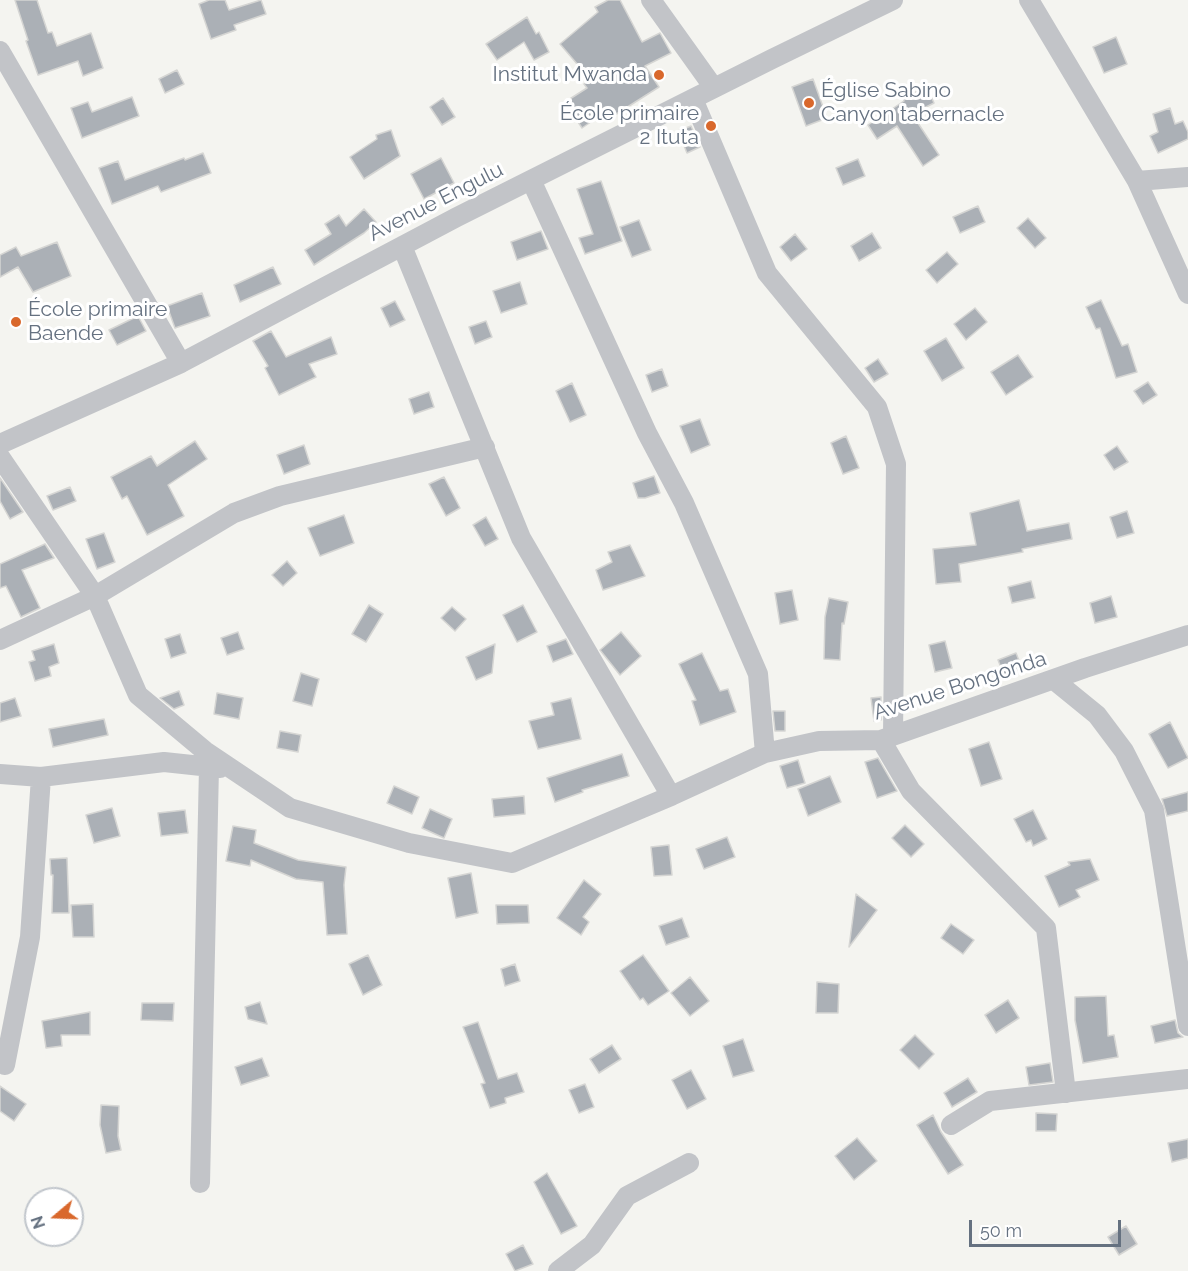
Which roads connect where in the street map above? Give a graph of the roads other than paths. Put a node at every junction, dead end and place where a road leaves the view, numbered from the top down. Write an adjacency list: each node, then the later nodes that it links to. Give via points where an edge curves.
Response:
1 (651, 0): 5 (street)
2 (1029, 0): 9 (street)
3 (889, 1): 5 (street, Avenue Engulu)
4 (0, 51): 12 (street)
5 (714, 88): 6 (street, Avenue Engulu)
6 (693, 99): 8 (street, Avenue Engulu); 20 (street, via 767,273 877,407 896,464)
7 (1188, 177): 9 (street)
8 (531, 180): 10 (street, Avenue Engulu); 21 (street, via 647,433 684,503 758,674)
9 (1137, 181): 11 (street)
10 (402, 246): 12 (street, Avenue Engulu); 14 (street)
11 (1188, 294)
12 (181, 363): 13 (street, Avenue Engulu)
13 (0, 444)
14 (484, 447): 16 (street, via 280,496 234,513); 26 (street, via 521,538)
15 (0, 457): 16 (street)
16 (95, 596): 18 (street); 23 (street, via 138,695)
17 (1188, 635): 19 (street, Avenue Bongonda)
18 (0, 640)
19 (1054, 680): 20 (street, Avenue Bongonda); 27 (street, via 1097,715 1124,751 1154,810)
20 (887, 738): 21 (street, Avenue Bongonda, via 819,741); 30 (street, via 911,791 1046,928)
21 (765, 753): 26 (street, Avenue Bongonda)
22 (209, 767): 23 (street); 25 (street, via 164,762); 33 (street)
23 (232, 769): 26 (street, Avenue Bongonda, via 290,808 409,843 512,863)
24 (0, 774): 25 (street)
25 (41, 777): 28 (street, via 30,937)
26 (671, 796)
27 (1188, 1026)
28 (5, 1065)
29 (1188, 1079): 30 (street)
30 (1066, 1093): 31 (street, via 990,1101)
31 (951, 1125)
32 (688, 1163): 34 (street, via 627,1196 592,1245)
33 (201, 1183)
34 (558, 1271)

